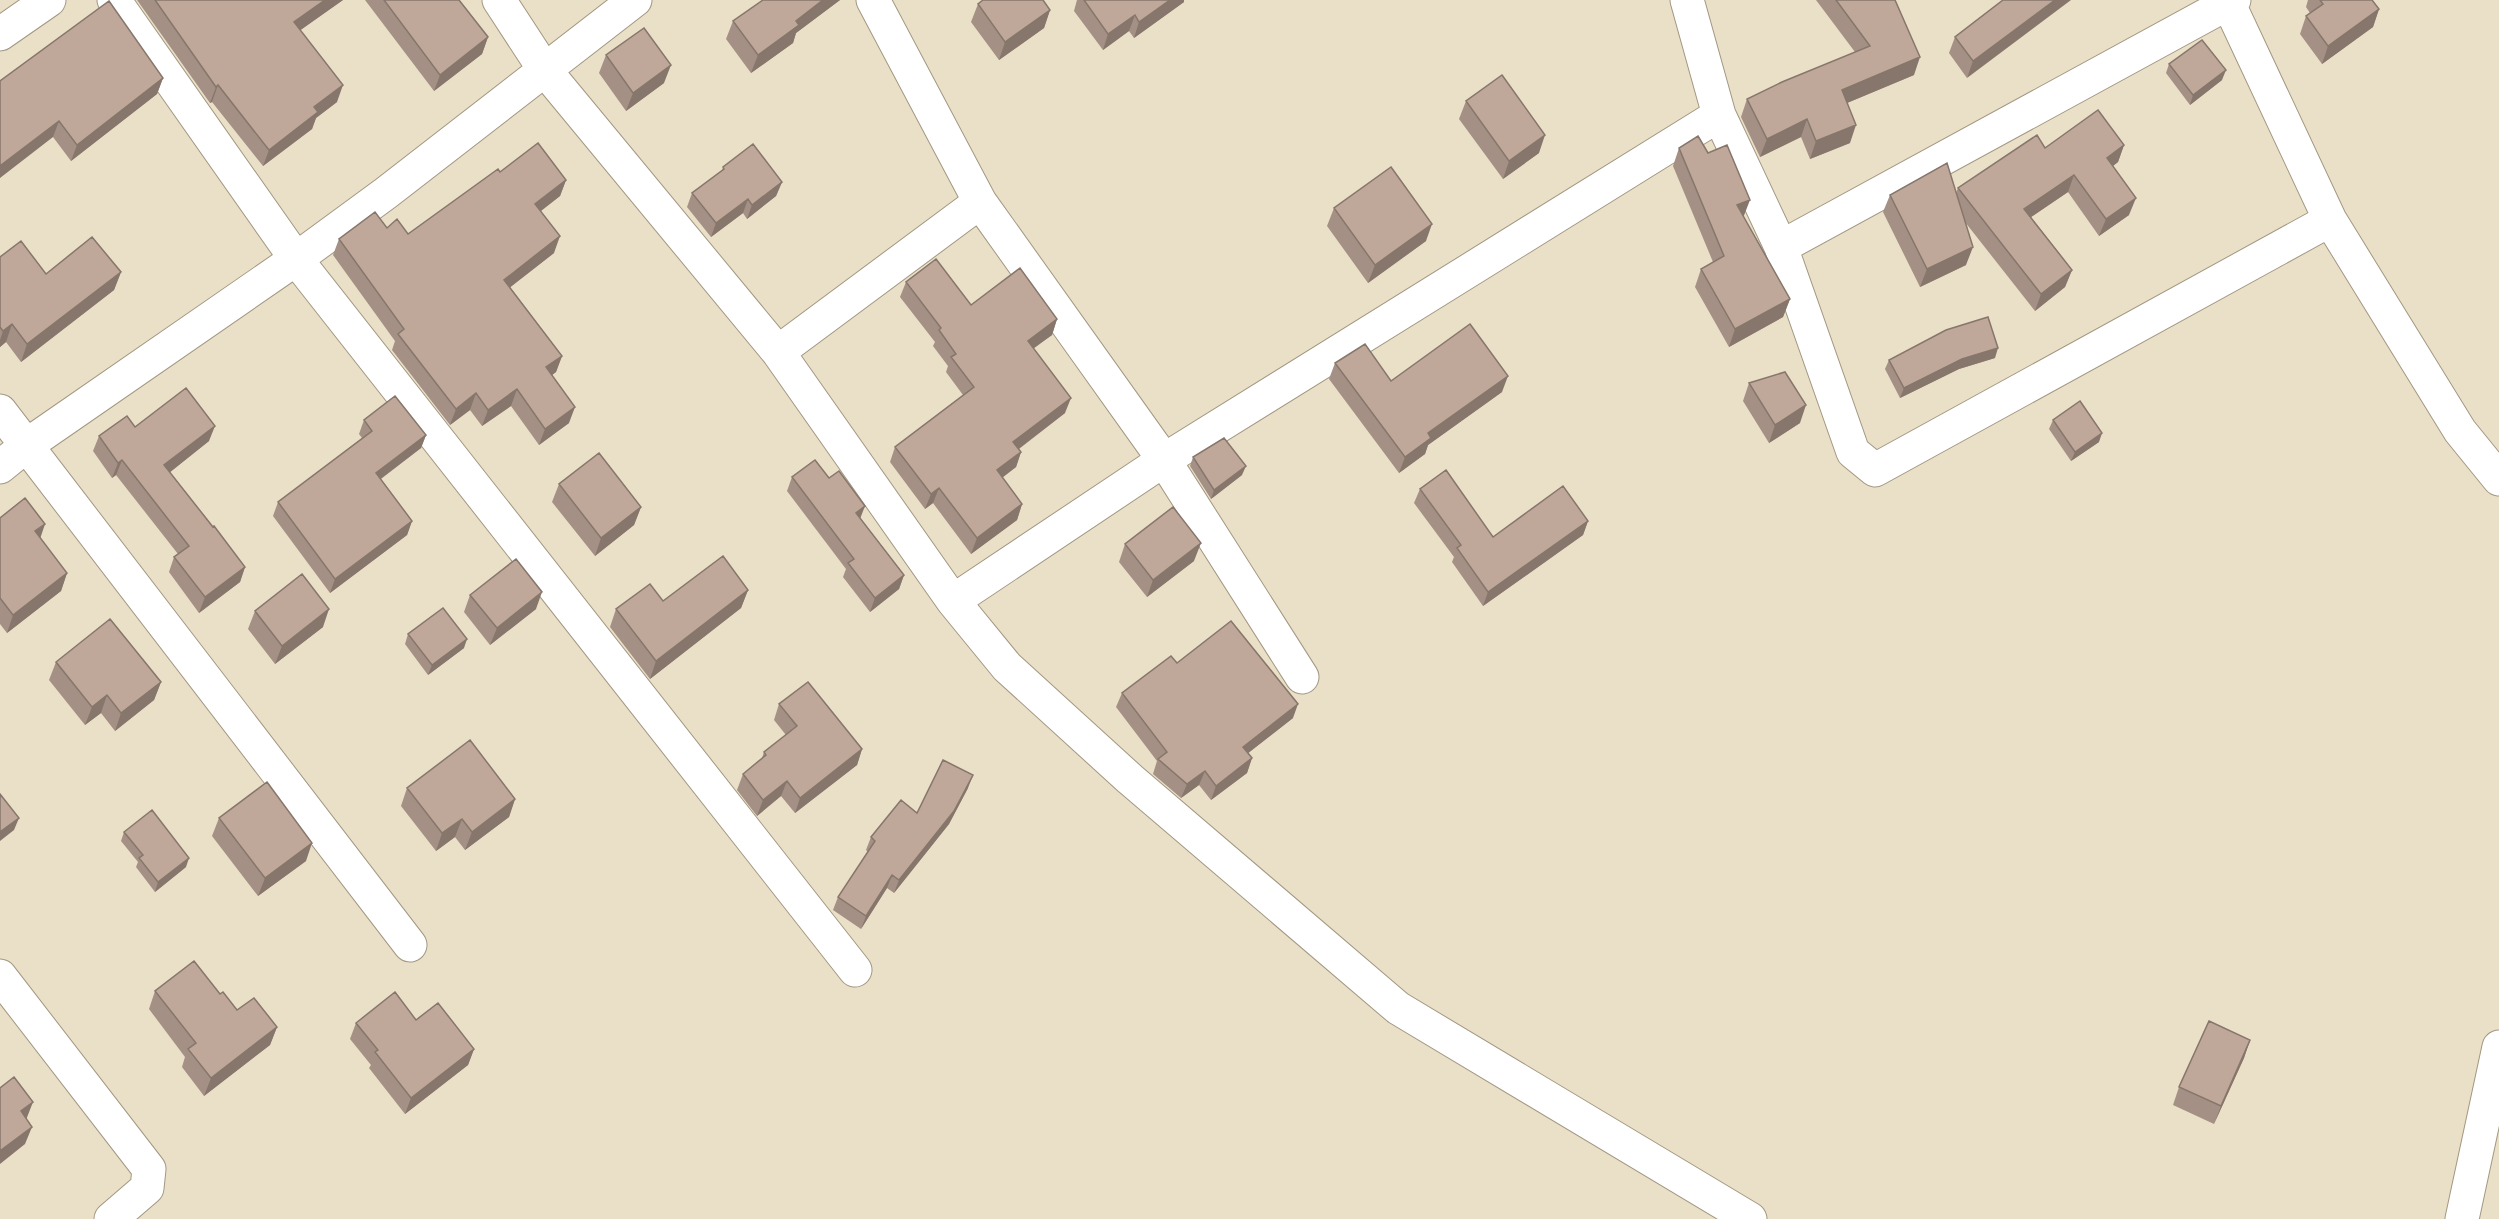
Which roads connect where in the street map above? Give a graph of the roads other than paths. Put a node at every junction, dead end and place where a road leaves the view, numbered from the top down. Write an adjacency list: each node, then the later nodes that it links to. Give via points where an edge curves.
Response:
1 (49, 0): 8 (street)
2 (114, 0): 14 (street)
3 (500, 0): 9 (street)
4 (635, 0): 9 (street)
5 (873, 0): 11 (street)
6 (1687, 0): 10 (street)
7 (2230, 1): 12 (street); 13 (street)
8 (0, 34)
9 (543, 69): 14 (street); 15 (street)
10 (1719, 115): 13 (street); 18 (street)
11 (980, 202): 15 (street); 18 (street)
12 (2330, 220): 13 (street, via 1875,470 1853,452); 20 (street, via 2460,431)
13 (1781, 247)
14 (296, 259): 17 (street); 24 (street)
15 (778, 352): 21 (street)
16 (0, 411): 17 (street)
17 (27, 445): 19 (street); 23 (street)
18 (1164, 460): 21 (street); 22 (street)
19 (0, 467)
20 (2499, 479)
21 (953, 601): 28 (street, via 1006,667 1130,779 1398,1008)
22 (1302, 677)
23 (410, 945)
24 (855, 970)
25 (0, 976): 27 (street, via 149,1169 147,1188)
26 (2499, 1047): 29 (street)
27 (111, 1219)
28 (1750, 1219)
29 (2462, 1219)

